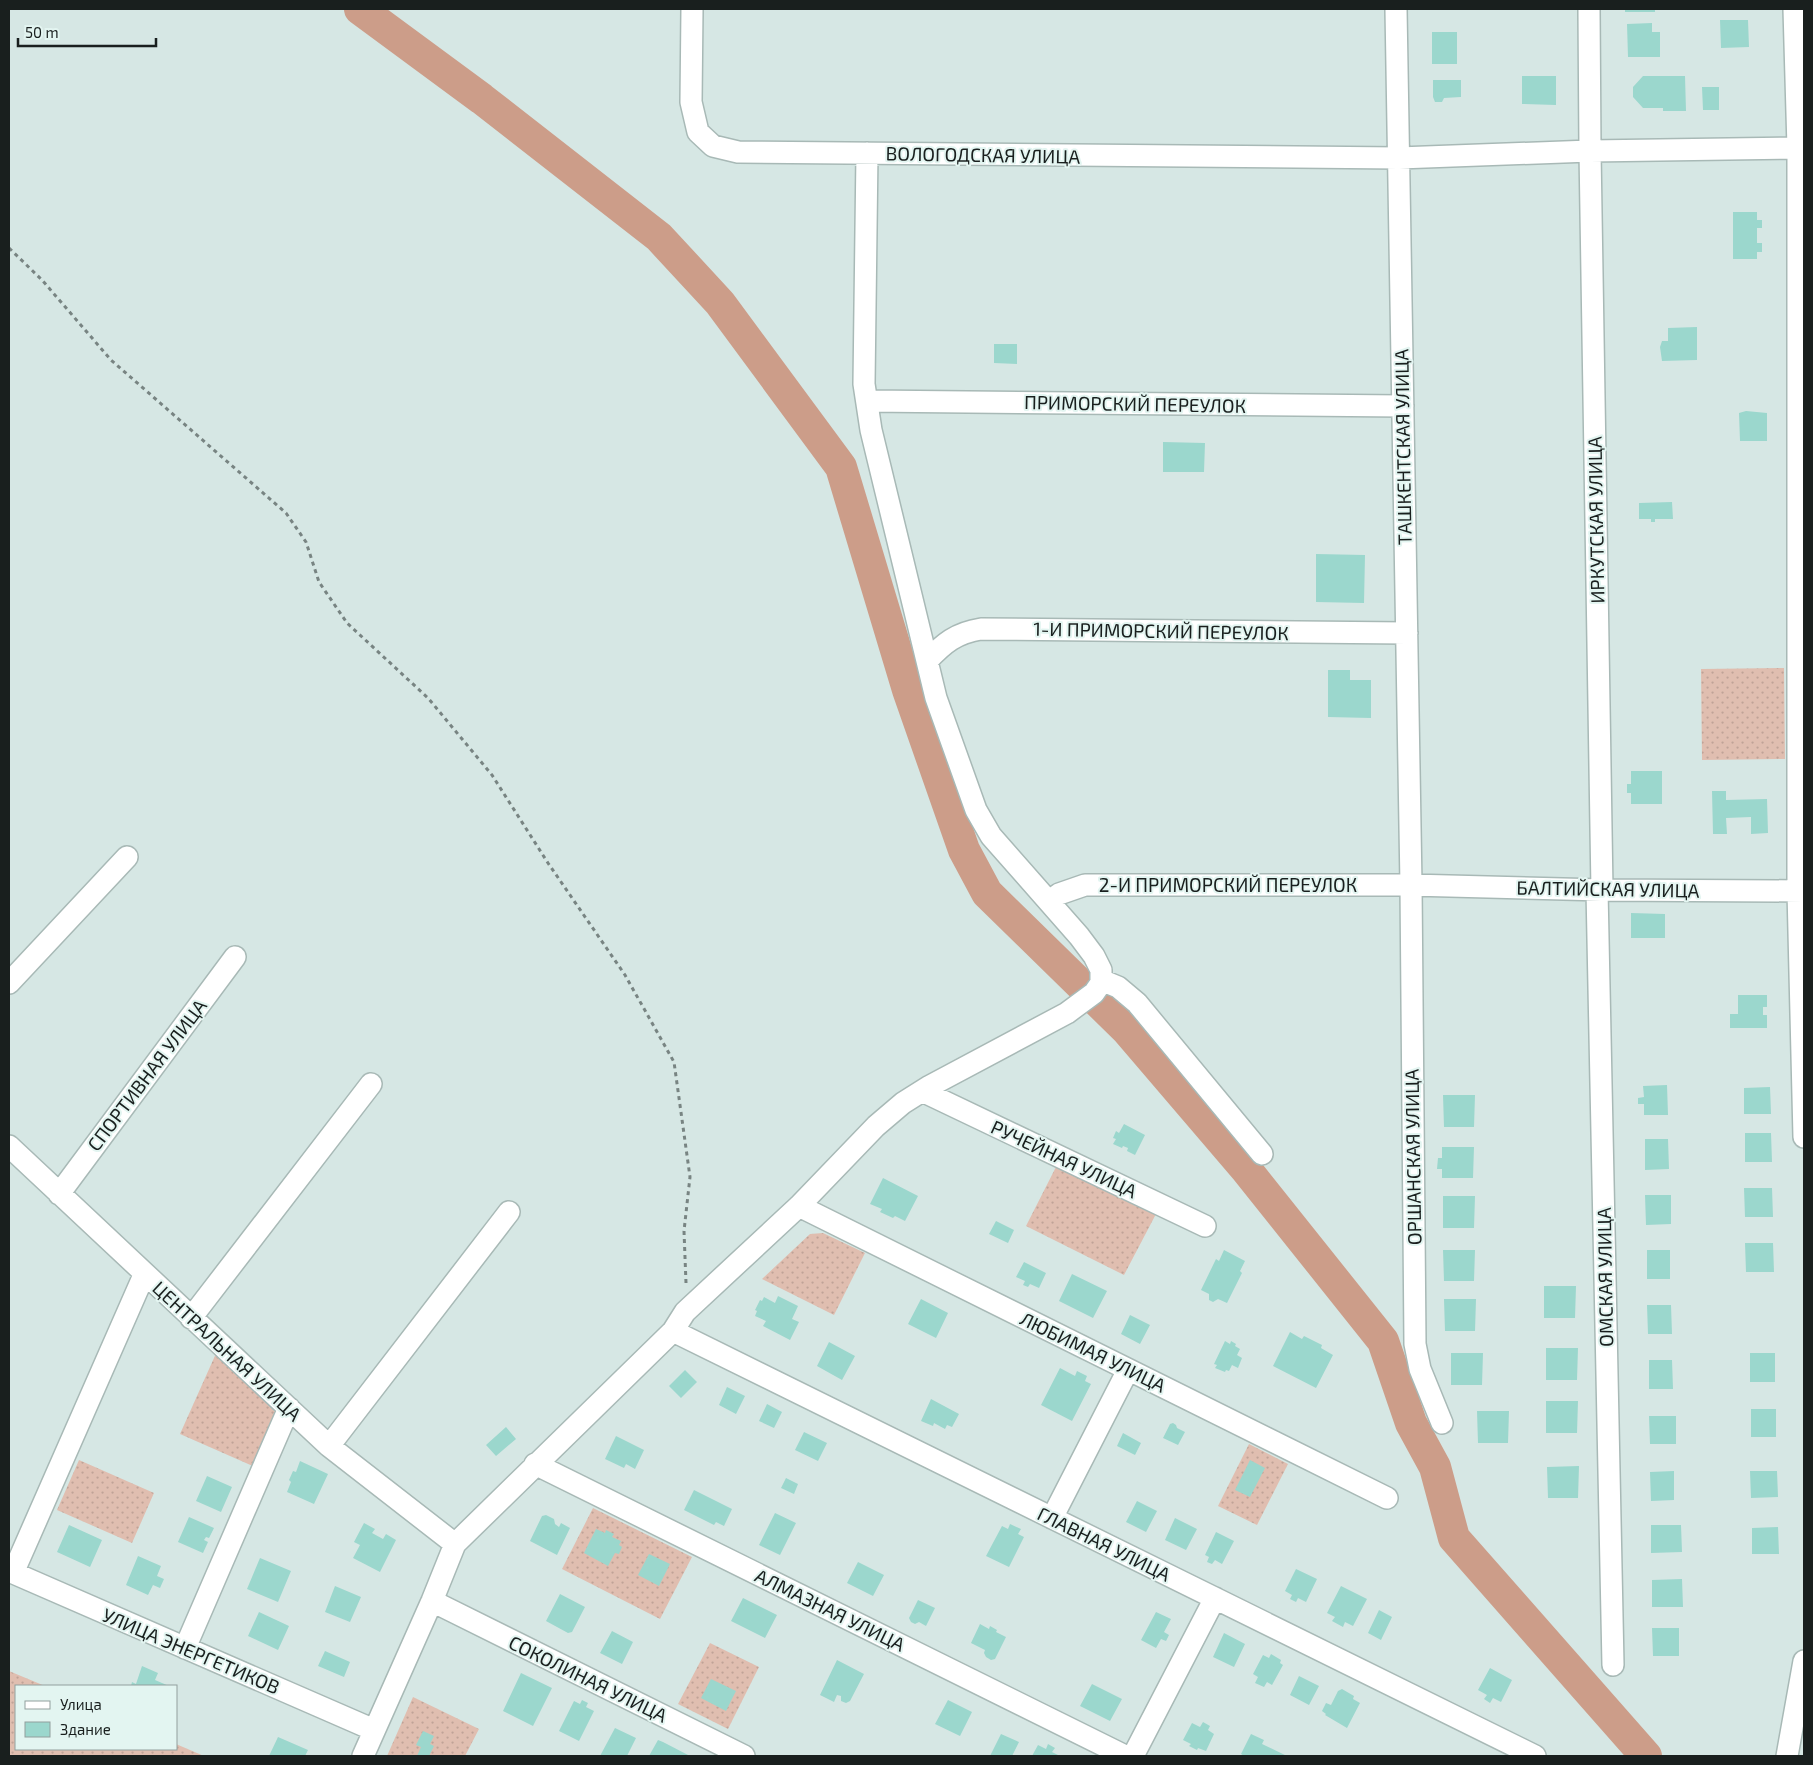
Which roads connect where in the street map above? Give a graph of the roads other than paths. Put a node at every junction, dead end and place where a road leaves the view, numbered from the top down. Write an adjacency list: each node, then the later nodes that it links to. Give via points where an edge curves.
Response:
1 (692, 9): 7 (street, ВОЛОГОДСКАЯ УЛИЦА, via 691,102 698,132 713,146 738,152)
2 (1396, 9): 8 (street, ТАШКЕНТСКАЯ УЛИЦА)
3 (1589, 9): 6 (street, ИРКУТСКАЯ УЛИЦА)
4 (1794, 9): 5 (street)
5 (1801, 148): 6 (street, ВОЛОГОДСКАЯ УЛИЦА); 16 (street)
6 (1590, 151): 8 (street, ВОЛОГОДСКАЯ УЛИЦА); 15 (street, ИРКУТСКАЯ УЛИЦА)
7 (867, 154): 8 (street, ВОЛОГОДСКАЯ УЛИЦА); 9 (street, via 864,384)
8 (1399, 158): 10 (street, ТАШКЕНТСКАЯ УЛИЦА)
9 (867, 401): 10 (street, ПРИМОРСКИЙ ПЕРЕУЛОК); 12 (street, via 871,430)
10 (1403, 406): 11 (street, ТАШКЕНТСКАЯ УЛИЦА)
11 (1406, 633): 12 (street, 1-И ПРИМОРСКИЙ ПЕРЕУЛОК, via 981,629 951,639); 14 (street, ТАШКЕНТСКАЯ УЛИЦА)
12 (927, 662): 17 (street, via 936,698 976,810 991,836)
13 (127, 857): 19 (street)
14 (1411, 886): 15 (street, БАЛТИЙСКАЯ УЛИЦА); 17 (street, 2-И ПРИМОРСКИЙ ПЕРЕУЛОК, via 1085,885); 35 (street, ОРШАНСКАЯ УЛИЦА, via 1415,1344 1420,1369)
15 (1600, 890): 16 (street, БАЛТИЙСКАЯ УЛИЦА); 46 (street, ОМСКАЯ УЛИЦА)
16 (1801, 891): 23 (street)
17 (1049, 901): 20 (street, via 1094,956 1100,970)
18 (235, 957): 26 (street, СПОРТИВНАЯ УЛИЦА)
19 (9, 983)
20 (1093, 992): 22 (street, via 1067,1014); 25 (street, via 1118,987 1137,1003)
21 (370, 1084): 31 (street)
22 (922, 1091): 27 (street, via 876,1126); 29 (street, РУЧЕЙНАЯ УЛИЦА)
23 (1804, 1137)
24 (9, 1146): 26 (street, ЦЕНТРАЛЬНАЯ УЛИЦА)
25 (1262, 1154)
26 (59, 1194): 30 (street, ЦЕНТРАЛЬНАЯ УЛИЦА)
27 (799, 1206): 32 (street, via 685,1312); 33 (street, ЛЮБИМАЯ УЛИЦА)
28 (509, 1212): 36 (street)
29 (1206, 1226)
30 (144, 1274): 31 (street, ЦЕНТРАЛЬНАЯ УЛИЦА); 41 (street)
31 (191, 1318): 34 (street, ЦЕНТРАЛЬНАЯ УЛИЦА)
32 (673, 1331): 37 (street); 39 (street, ГЛАВНАЯ УЛИЦА)
33 (1128, 1370): 38 (street, ЛЮБИМАЯ УЛИЦА); 39 (street)
34 (289, 1408): 36 (street, ЦЕНТРАЛЬНАЯ УЛИЦА); 44 (street)
35 (1442, 1423)
36 (329, 1446): 40 (street, ЦЕНТРАЛЬНАЯ УЛИЦА)
37 (535, 1464): 40 (street); 50 (street, АЛМАЗНАЯ УЛИЦА)
38 (1388, 1498)
39 (1052, 1518): 42 (street, ГЛАВНАЯ УЛИЦА)
40 (455, 1544): 43 (street)
41 (11, 1572): 44 (street, УЛИЦА ЭНЕРГЕТИКОВ)
42 (1215, 1598): 51 (street); 52 (street, ГЛАВНАЯ УЛИЦА)
43 (432, 1601): 47 (street); 49 (street, СОКОЛИНАЯ УЛИЦА)
44 (184, 1648): 47 (street, УЛИЦА ЭНЕРГЕТИКОВ)
45 (1804, 1661): 53 (street)
46 (1613, 1665)
47 (374, 1730): 48 (street)
48 (363, 1756)
49 (744, 1756)
50 (1125, 1756)
51 (1133, 1756)
52 (1535, 1756)
53 (1787, 1756)

